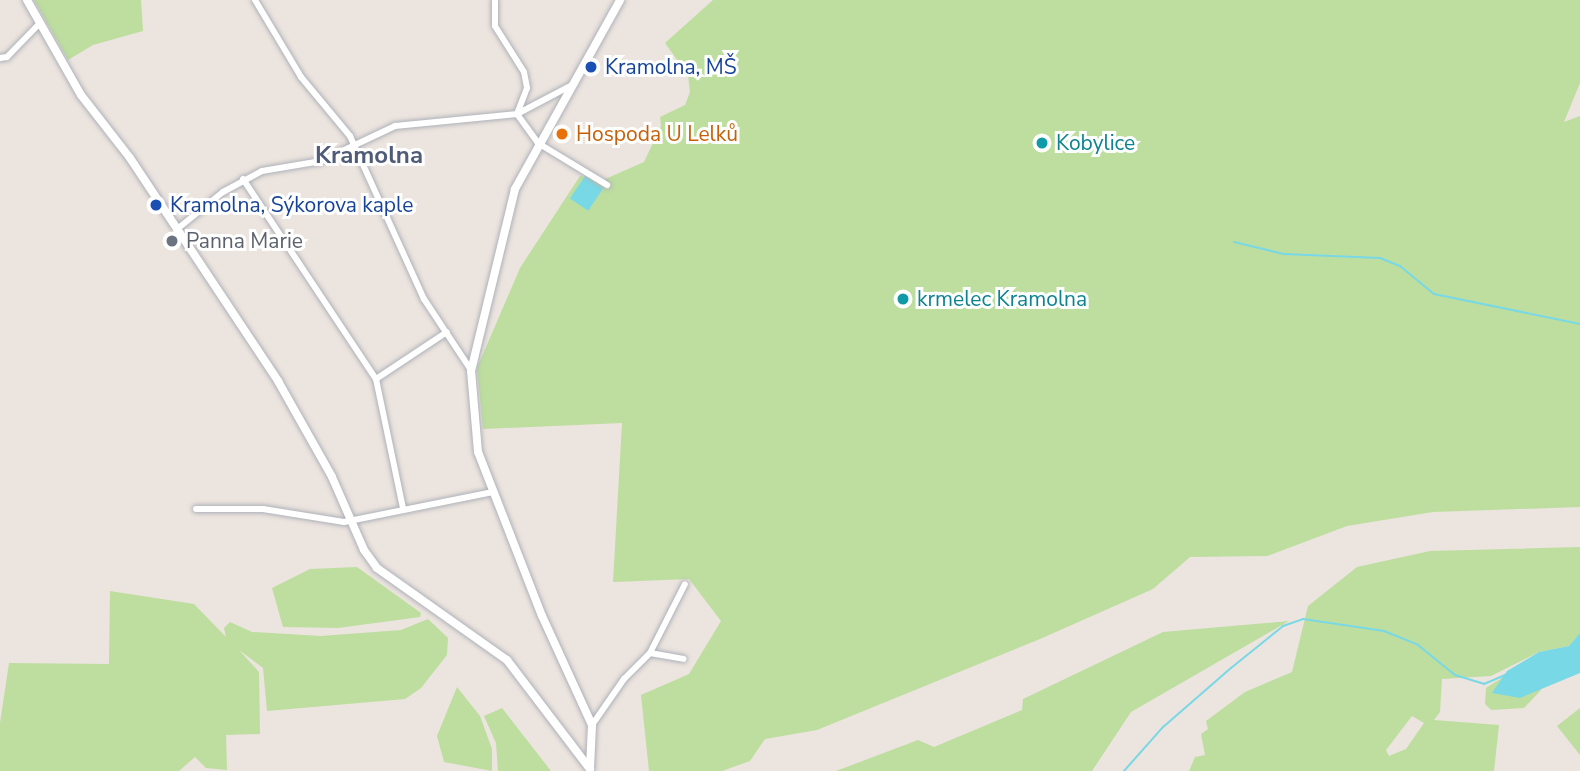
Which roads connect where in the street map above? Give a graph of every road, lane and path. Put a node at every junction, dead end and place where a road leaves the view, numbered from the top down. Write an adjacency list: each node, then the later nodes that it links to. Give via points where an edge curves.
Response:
1 (27, 0): 5 (street)
2 (255, 0): 10 (street, via 301,77)
3 (495, 0): 8 (street, via 495,26 524,72 527,88)
4 (620, 0): 7 (street)
5 (39, 24): 6 (street, via 7,57); 13 (street, via 81,95)
6 (0, 58)
7 (577, 82): 8 (street); 9 (street)
8 (517, 114): 9 (street); 10 (street, via 395,126)
9 (538, 143): 12 (street); 15 (street, via 515,189)
10 (354, 144): 11 (street, via 321,161); 14 (street, via 424,299)
11 (243, 180): 13 (street); 16 (street)
12 (607, 185)
13 (176, 230): 20 (street, via 278,381 332,477)
14 (447, 332): 15 (street); 16 (street)
15 (471, 371): 17 (street, via 478,452)
16 (376, 379): 18 (street)
17 (493, 492): 18 (street); 24 (street)
18 (403, 508): 20 (street)
19 (196, 509): 20 (street, via 263,509)
20 (350, 520): 25 (street, via 377,568 507,660)
21 (685, 584): 22 (street)
22 (650, 653): 23 (street); 24 (street, via 624,679)
23 (683, 659)
24 (592, 725): 25 (street)
25 (590, 770)

